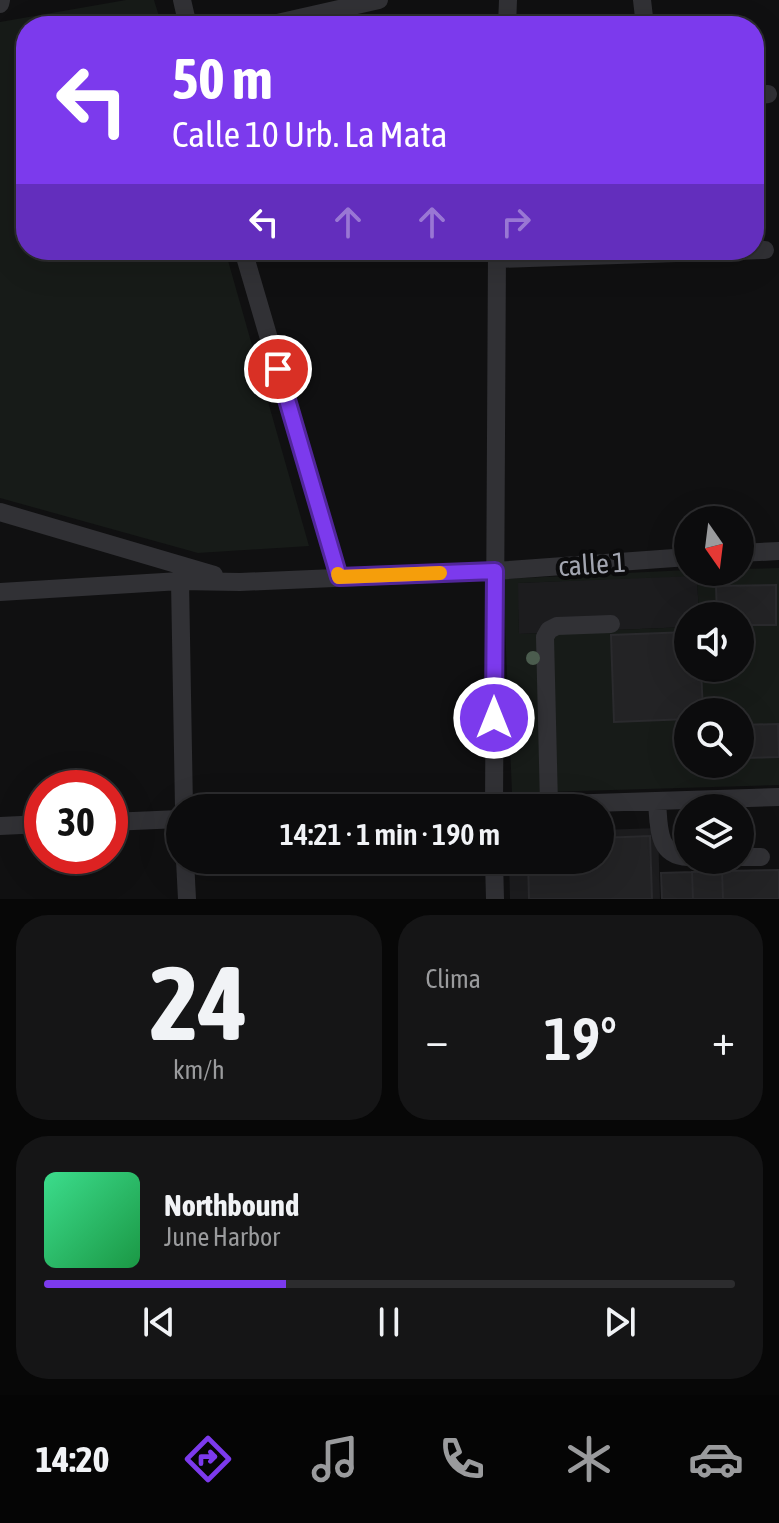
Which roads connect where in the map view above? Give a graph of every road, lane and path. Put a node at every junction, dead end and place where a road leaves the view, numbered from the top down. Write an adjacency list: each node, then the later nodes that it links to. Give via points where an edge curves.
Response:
1 (379, 0): 2 (street)
2 (308, 16)
3 (246, 260): 10 (street)
4 (497, 260): 9 (street)
5 (0, 512): 12 (street)
6 (779, 551): 7 (street)
7 (754, 552)
8 (674, 558): 9 (street, calle 1)
9 (495, 571): 10 (street, calle 1); 16 (street)
10 (339, 577): 12 (street, calle 1)
11 (180, 581): 12 (street, calle 1); 13 (street, calle 1); 15 (street)
12 (240, 582)
13 (0, 592)
14 (611, 624): 17 (street, via 557,626 545,637)
15 (184, 794)
16 (494, 794)
17 (549, 794)
18 (779, 797): 19 (street)
19 (657, 801): 20 (street); 25 (street, via 662,844)
20 (614, 803)
21 (166, 820): 22 (street)
22 (128, 821)
23 (24, 825): 24 (street)
24 (0, 826)
25 (674, 854)
26 (754, 857): 27 (street)
27 (761, 857)
28 (186, 874): 30 (street)
29 (494, 874): 31 (street)
30 (187, 899)
31 (495, 899)

